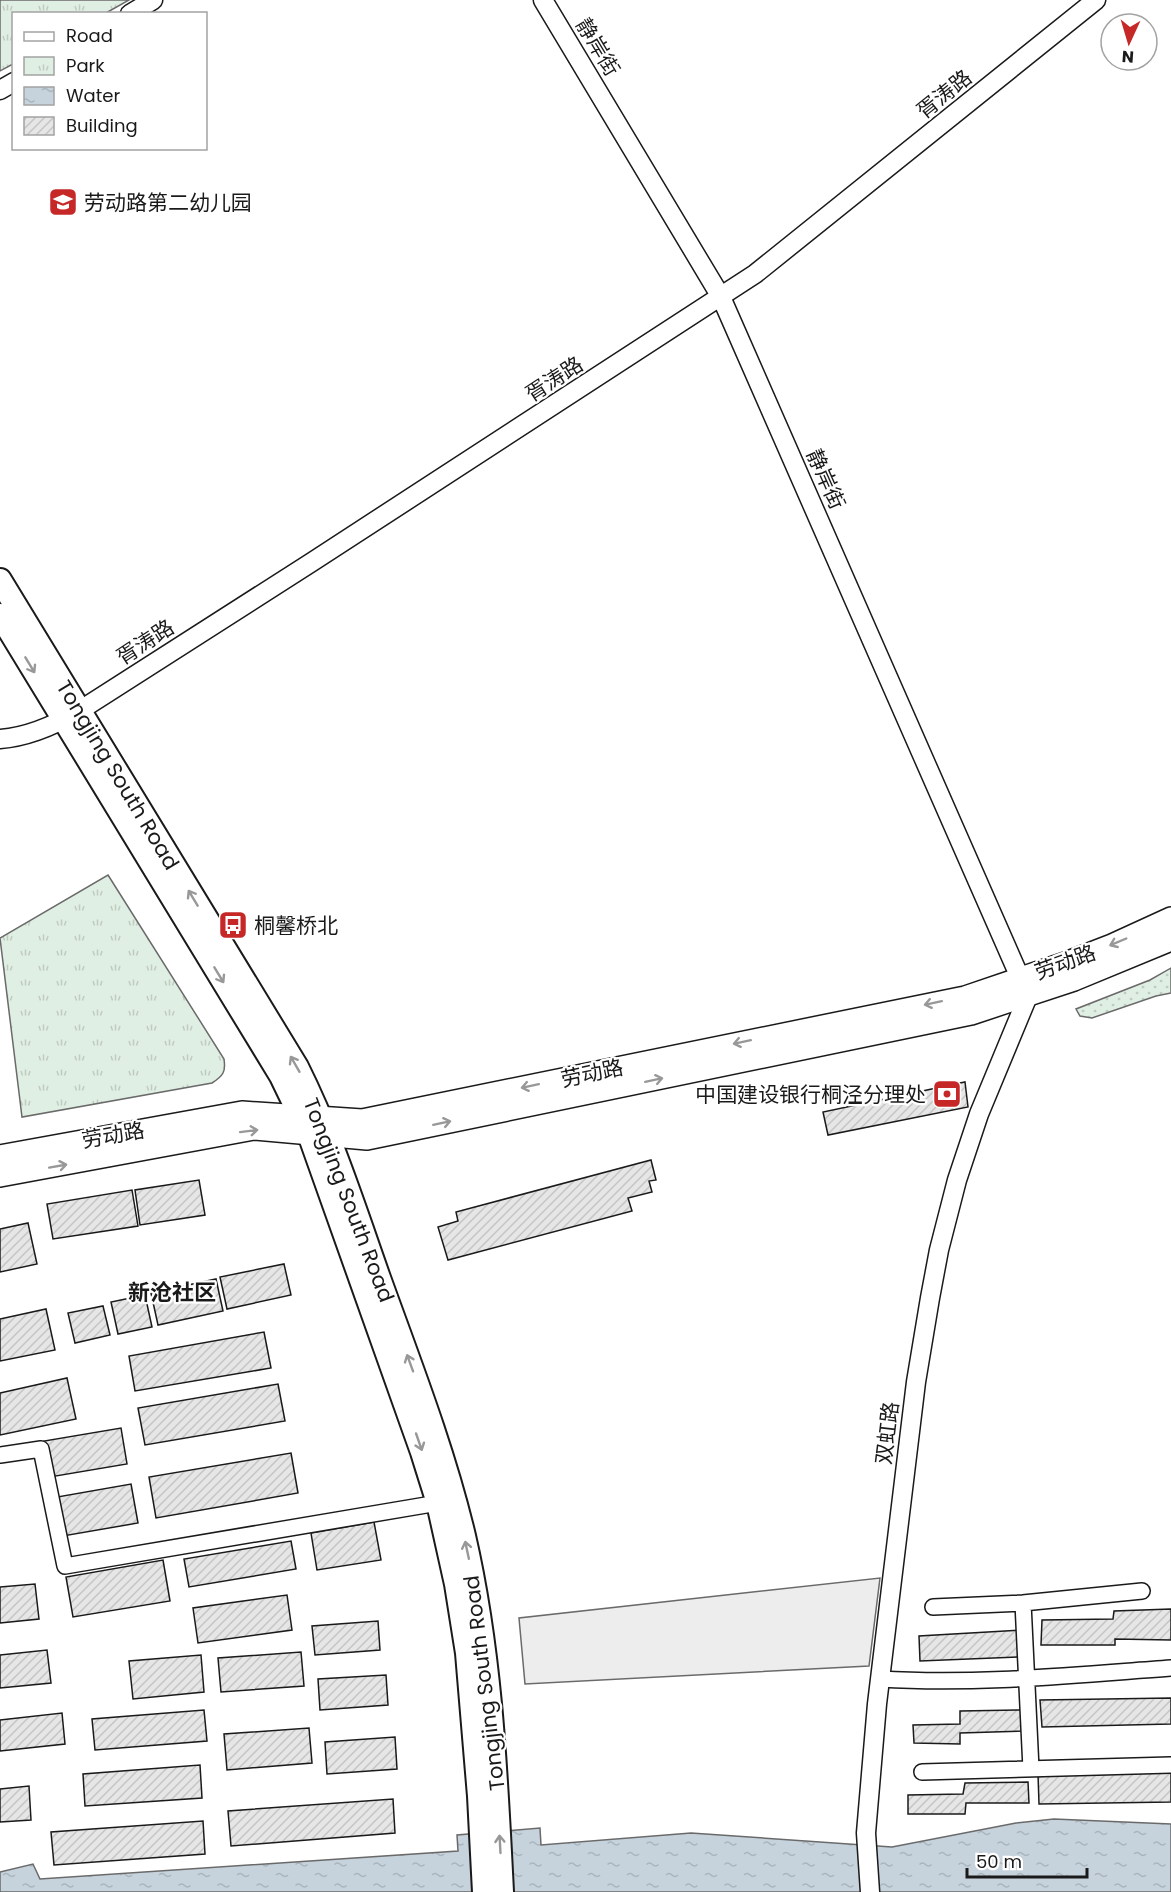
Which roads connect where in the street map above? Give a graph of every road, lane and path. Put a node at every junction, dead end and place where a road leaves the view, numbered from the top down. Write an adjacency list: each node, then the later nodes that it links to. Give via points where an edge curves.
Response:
1 (153, 0): 4 (street)
2 (543, 0): 5 (street, 静岸街)
3 (1096, 0): 5 (street, 胥涛路, via 764,267)
4 (133, 12)
5 (721, 297): 8 (street, 胥涛路); 12 (street, 静岸街)
6 (0, 580): 8 (main road, Tongjing South Road)
7 (0, 615): 8 (main road, Tongjing South Road, one-way to 8)
8 (71, 715): 9 (street, 胥涛路, via 16,738); 13 (main road, Tongjing South Road, via 297,1067)
9 (0, 739)
10 (1171, 918): 12 (main road, 劳动路, one-way to 12)
11 (1171, 940): 12 (main road, 劳动路, via 1074,980)
12 (1025, 987): 13 (main road, 劳动路, via 994,1008 948,1019 367,1139); 23 (street, 双虹路, via 957,1180 939,1250 916,1382)
13 (315, 1126): 14 (main road, 劳动路, via 242,1112); 15 (main road, 劳动路, one-way to 13, via 254,1129); 17 (main road, Tongjing South Road, one-way to 17); 27 (main road, Tongjing South Road, one-way to 13, via 492,1719 480,1616 455,1499 439,1446)
14 (0, 1156)
15 (0, 1176)
16 (0, 1455): 17 (street, via 41,1449 65,1566)
17 (438, 1503): 27 (main road, Tongjing South Road, via 462,1619)
18 (1142, 1591): 19 (street)
19 (1023, 1603): 20 (street); 22 (street)
20 (933, 1607)
21 (1171, 1668): 22 (street)
22 (1028, 1678): 23 (street); 25 (street)
23 (880, 1679): 30 (street, 双虹路, via 867,1841)
24 (1171, 1766): 25 (street)
25 (1031, 1769): 26 (street)
26 (922, 1772)
27 (488, 1796): 28 (main road, Tongjing South Road); 29 (main road, Tongjing South Road, one-way to 27)
28 (484, 1892)
29 (502, 1892)
30 (870, 1892)

